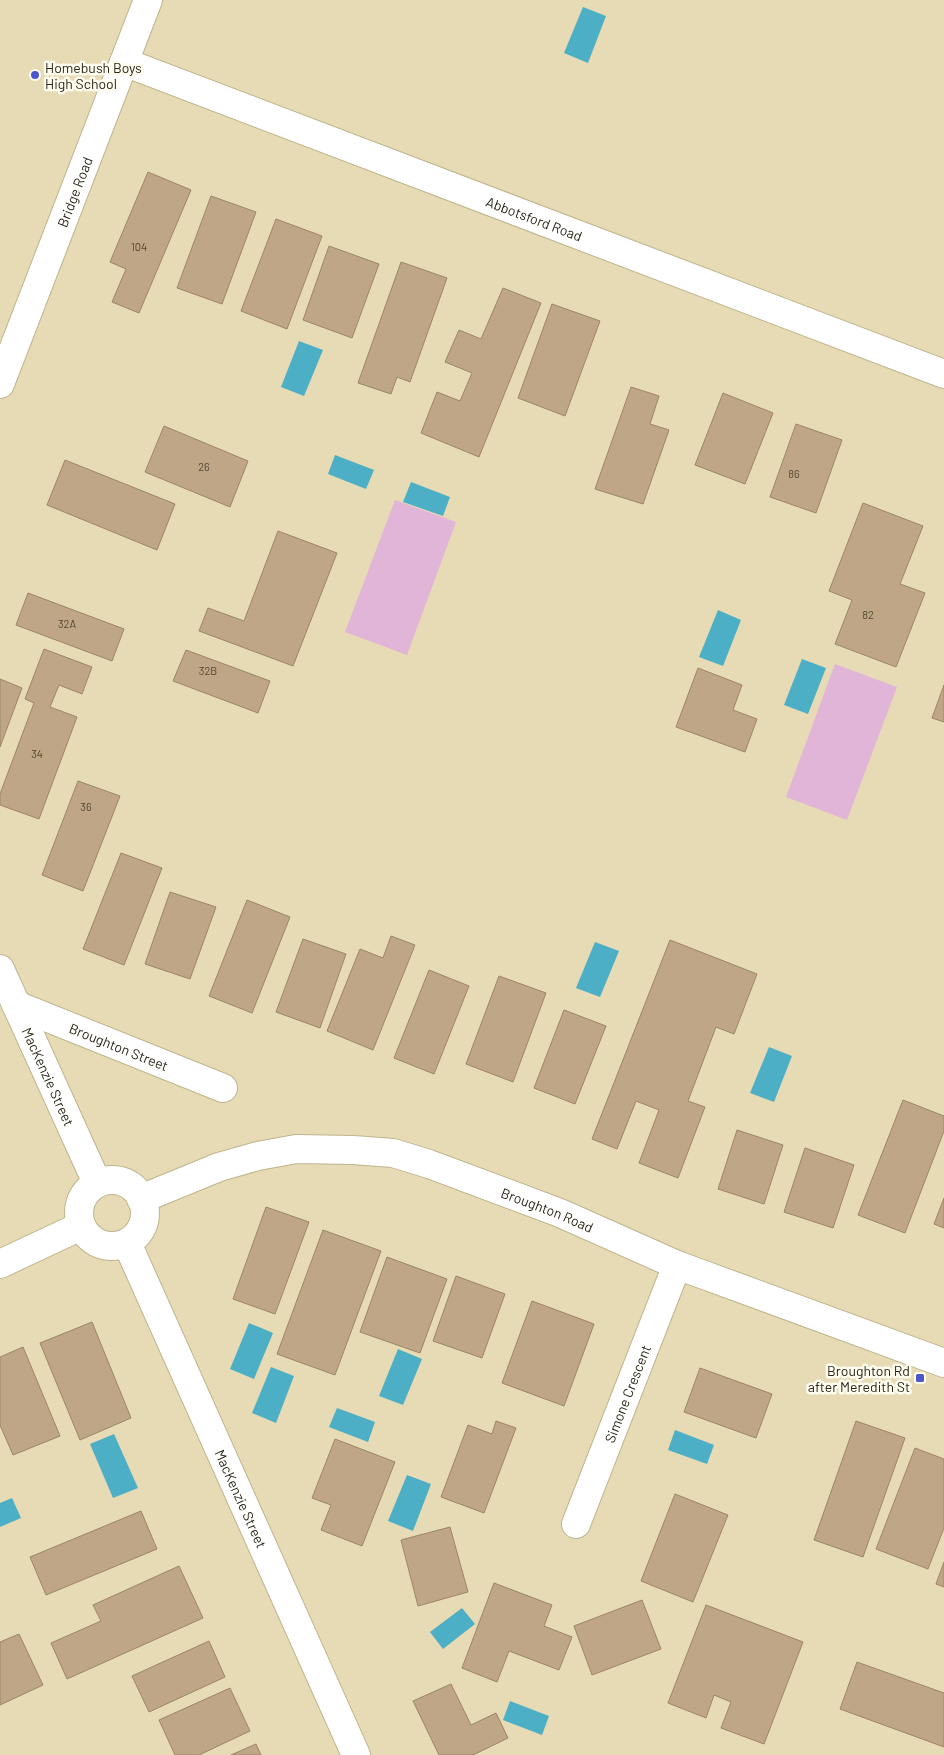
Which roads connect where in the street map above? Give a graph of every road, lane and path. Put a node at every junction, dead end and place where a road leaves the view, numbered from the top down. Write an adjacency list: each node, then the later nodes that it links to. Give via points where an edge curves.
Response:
1 (148, 0): 2 (street, Bridge Road)
2 (124, 62): 3 (street, Abbotsford Road); 4 (street, Bridge Road)
3 (944, 374)
4 (0, 384)
5 (0, 968): 6 (street, MacKenzie Street)
6 (16, 1005): 7 (street, Broughton Street); 8 (street, MacKenzie Street)
7 (223, 1088)
8 (97, 1183): 9 (street, via 107,1180 127,1184); 10 (street, via 83,1196 79,1206)
9 (141, 1198): 11 (street, via 145,1219 135,1237); 13 (street, Broughton Road, via 220,1167 296,1149 393,1154 429,1164 550,1210)
10 (80, 1226): 11 (street, via 100,1245); 12 (street)
11 (127, 1243): 16 (street, MacKenzie Street)
12 (0, 1264)
13 (677, 1265): 14 (street, Broughton Road); 15 (street, Simone Crescent)
14 (944, 1364)
15 (576, 1524)
16 (356, 1755)

